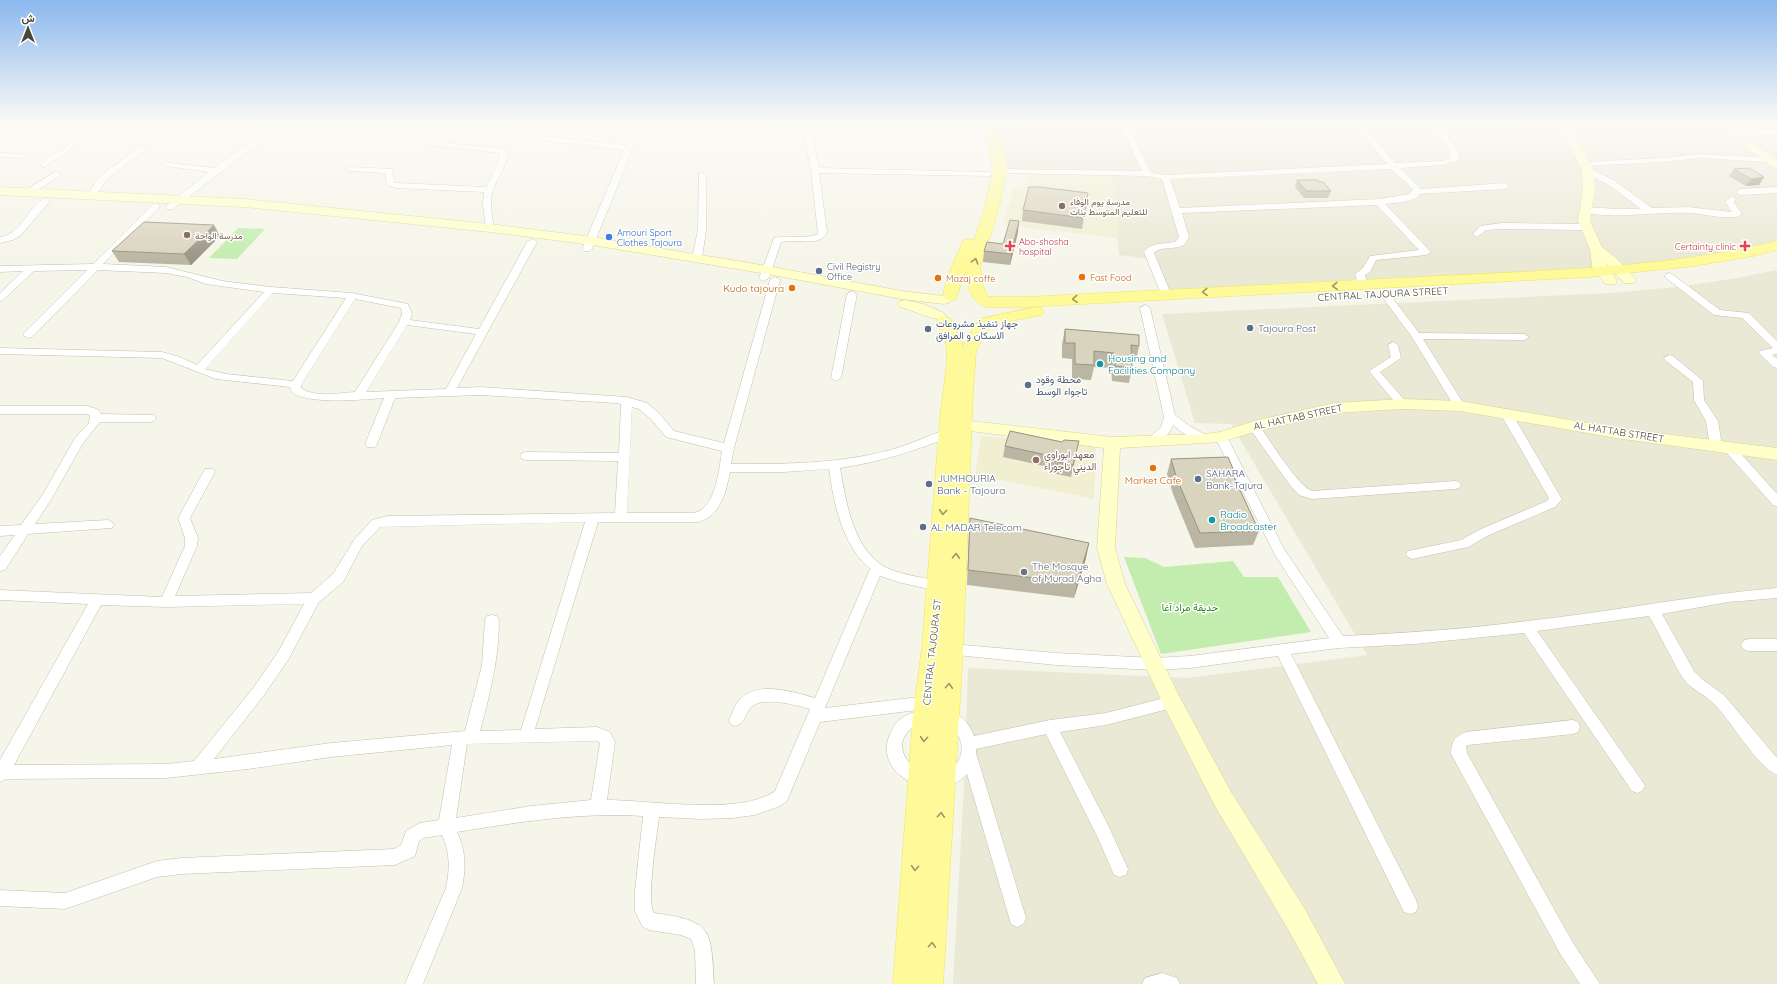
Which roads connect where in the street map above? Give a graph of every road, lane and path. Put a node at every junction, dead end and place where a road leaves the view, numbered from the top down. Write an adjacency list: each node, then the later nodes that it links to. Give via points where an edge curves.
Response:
1 (114, 170): 27 (street, via 104,177)
2 (208, 170): 14 (street)
3 (350, 170): 21 (street, via 389,171 390,184 396,185)
4 (498, 170): 21 (street)
5 (620, 170): 43 (street)
6 (815, 170): 15 (street); 50 (street, via 822,235 817,238 777,240)
7 (993, 170): 15 (main road)
8 (995, 170): 15 (main road)
9 (1145, 170): 17 (street)
10 (1312, 170): 19 (street)
11 (1397, 170): 25 (street, via 1417,189)
12 (1586, 170): 34 (main road, via 1588,188)
13 (1591, 170): 36 (street)
14 (216, 171): 32 (street)
15 (995, 173): 17 (street); 40 (main road, via 991,212)
16 (58, 174): 24 (street)
17 (1147, 174): 19 (street)
18 (702, 175): 46 (street, via 702,230)
19 (1165, 177): 35 (street)
20 (1505, 186): 25 (street)
21 (489, 190): 38 (street, via 486,204)
22 (1777, 190): 26 (street)
23 (0, 191): 24 (main road)
24 (28, 192): 27 (main road)
25 (1417, 192): 31 (street, via 1414,196 1404,199)
26 (1740, 192)
27 (92, 195): 32 (main road)
28 (0, 199): 30 (main road)
29 (1732, 200): 36 (street, via 1729,202 1738,214 1688,210)
30 (46, 201): 33 (main road); 41 (street, via 18,232 9,239)
31 (1379, 202): 35 (street); 53 (street, via 1426,252 1373,258 1367,270 1360,274)
32 (175, 203): 33 (main road); 38 (main road, via 300,208); 42 (main road)
33 (156, 206): 47 (street)
34 (1585, 210): 36 (street); 37 (main road)
35 (1177, 211): 56 (street, via 1184,240 1177,245 1156,247 1149,252)
36 (1650, 211)
37 (1585, 227): 39 (street, via 1502,226 1483,228); 51 (main road, via 1596,249 1597,260)
38 (490, 228): 43 (main road)
39 (1477, 234)
40 (977, 236): 60 (main road); 61 (main road, one-way to 40, via 975,286 973,267)
41 (0, 240)
42 (532, 242): 43 (main road); 66 (street)
43 (590, 245): 46 (main road); 50 (main road)
44 (1777, 245): 51 (main road, via 1764,250)
45 (1777, 257): 52 (main road, CENTRAL TAJOURA STREET)
46 (697, 258): 50 (main road)
47 (97, 267): 48 (street); 54 (street, via 166,270 206,281); 67 (street)
48 (32, 268): 49 (street); 59 (street)
49 (0, 269)
50 (768, 276): 55 (main road); 60 (main road, via 902,295); 98 (street)
51 (1615, 276): 52 (main road, CENTRAL TAJOURA STREET); 53 (main road); 57 (main road, CENTRAL TAJOURA STREET)
52 (1668, 276): 71 (street, via 1717,314 1745,316)
53 (1363, 285): 56 (main road, one-way to 56)
54 (271, 290): 58 (street); 76 (street)
55 (852, 294): 63 (main road, via 918,307); 77 (street)
56 (1166, 294): 61 (main road, one-way to 61, via 1027,302)
57 (1386, 294): 62 (main road, CENTRAL TAJOURA STREET); 68 (street)
58 (352, 296): 64 (street, via 405,306 407,314); 78 (street)
59 (0, 298)
60 (947, 298): 61 (main road, via 966,295); 63 (main road, via 937,310)
61 (984, 300): 65 (main road, via 992,306 993,311)
62 (1145, 308): 65 (main road, CENTRAL TAJOURA STREET, via 1028,313); 87 (street)
63 (942, 319): 65 (main road, via 968,328); 91 (main road, CENTRAL TAJOURA ST, via 952,336 955,352)
64 (404, 322): 66 (street); 81 (street)
65 (986, 322): 91 (main road, CENTRAL TAJOURA ST, via 968,351)
66 (481, 332): 79 (street)
67 (28, 335)
68 (1416, 336): 69 (street); 84 (street)
69 (1524, 337)
70 (1393, 345): 83 (street, via 1396,358 1374,371)
71 (1777, 347)
72 (0, 351): 76 (street, via 162,354)
73 (1777, 351): 75 (street, via 1764,354)
74 (1669, 358): 97 (street, via 1698,381 1699,400 1712,421)
75 (1777, 365)
76 (200, 369): 78 (street, via 218,376)
77 (836, 378)
78 (296, 385): 81 (street, via 295,389 306,396)
79 (450, 391): 80 (street); 82 (street, via 582,396)
80 (391, 394): 81 (street); 96 (street)
81 (359, 395)
82 (627, 401): 98 (street, via 643,406 670,434); 101 (street)
83 (1403, 404): 84 (main road, AL HATTAB STREET); 90 (main road, AL HATTAB STREET, via 1334,408)
84 (1460, 406): 86 (main road, AL HATTAB STREET)
85 (0, 410): 88 (street, via 88,410 95,413)
86 (1506, 413): 97 (main road, AL HATTAB STREET, via 1616,433); 112 (street, via 1556,499 1551,504 1464,544)
87 (1170, 417): 93 (street); 94 (street, via 1166,429)
88 (96, 418): 89 (street); 110 (street, via 68,458 47,497)
89 (150, 418)
90 (1254, 426): 92 (main road, AL HATTAB STREET); 105 (street, via 1294,482 1303,492 1312,495)
91 (955, 429): 95 (main road, AL HATTAB STREET); 102 (street, via 909,450); 115 (main road, CENTRAL TAJOURA ST, one-way to 115); 128 (main road, CENTRAL TAJOURA ST, one-way to 91)
92 (1221, 436): 93 (main road, AL HATTAB STREET); 124 (street, via 1279,552)
93 (1204, 439): 94 (main road, AL HATTAB STREET)
94 (1152, 441): 95 (main road, AL HATTAB STREET)
95 (1112, 443): 129 (main road, via 1106,548 1116,584)
96 (371, 444)
97 (1723, 447): 99 (main road, AL HATTAB STREET); 106 (street)
98 (728, 448): 103 (street)
99 (1777, 454)
100 (526, 456): 101 (street)
101 (624, 457): 108 (street)
102 (834, 466): 103 (street, via 784,469); 114 (street, via 840,501 856,542)
103 (725, 468): 108 (street, via 712,507 700,517)
104 (209, 472): 120 (street, via 184,518 191,538 191,550)
105 (1455, 485)
106 (1777, 502)
107 (593, 517): 108 (street); 119 (street, via 376,523 358,543 338,578); 137 (street)
108 (621, 517)
109 (108, 525): 110 (street)
110 (26, 528): 111 (street); 113 (street)
111 (0, 531)
112 (1412, 554)
113 (0, 566)
114 (877, 568): 115 (street); 132 (street)
115 (938, 586): 131 (main road, CENTRAL TAJOURA ST)
116 (1777, 593): 121 (street, via 1728,597)
117 (0, 595): 118 (street)
118 (98, 598): 120 (street); 142 (street)
119 (314, 598): 120 (street); 140 (street, via 283,656 259,691)
120 (166, 602)
121 (1653, 610): 123 (street); 141 (street, via 1689,675 1719,699)
122 (492, 620): 138 (street, via 490,661)
123 (1527, 627): 124 (street); 145 (street)
124 (1339, 642): 127 (street)
125 (1748, 645): 126 (street)
126 (1777, 645)
127 (1281, 649): 129 (street, via 1190,662); 151 (street)
128 (952, 650): 129 (street); 133 (main road, CENTRAL TAJOURA ST, one-way to 128)
129 (1154, 664): 130 (main road)
130 (1172, 702): 135 (street, via 1106,719); 159 (main road, via 1223,799)
131 (926, 709): 132 (street); 133 (street); 143 (main road, CENTRAL TAJOURA ST, one-way to 143); 143 (street, via 904,724 897,733 894,744 895,756 900,766 909,775)
132 (817, 710): 134 (street, via 788,698 760,695 748,701); 147 (street, via 781,796 776,802 713,812)
133 (947, 717): 139 (street, via 965,733); 144 (main road, CENTRAL TAJOURA ST)
134 (736, 720)
135 (1050, 727): 139 (street); 149 (street)
136 (1573, 727): 160 (street, via 1466,739 1459,743 1459,754 1567,949)
137 (526, 736): 138 (street); 146 (street, via 598,734 604,737 608,742)
138 (466, 738): 140 (street, via 331,750); 148 (street)
139 (969, 749): 144 (street, via 965,766); 152 (street)
140 (198, 768): 142 (street, via 166,771)
141 (1777, 768)
142 (1, 773)
143 (921, 780): 144 (street); 155 (main road, CENTRAL TAJOURA ST, one-way to 155)
144 (943, 782): 156 (main road, CENTRAL TAJOURA ST, one-way to 144)
145 (1637, 786)
146 (598, 808): 147 (street); 148 (street, via 568,809)
147 (652, 809): 154 (street, via 643,912 649,921 686,928 697,933 702,943)
148 (446, 827): 150 (street, via 420,831 412,836 409,850 395,857 180,866 157,869 65,901); 153 (street, via 455,845 457,874 454,888)
149 (1120, 869)
150 (0, 898)
151 (1410, 906)
152 (1017, 918)
153 (414, 984)
154 (705, 984)
155 (907, 984)
156 (929, 984)
157 (1151, 984): 158 (street)
158 (1171, 984)
159 (1332, 984)
160 (1591, 984)

